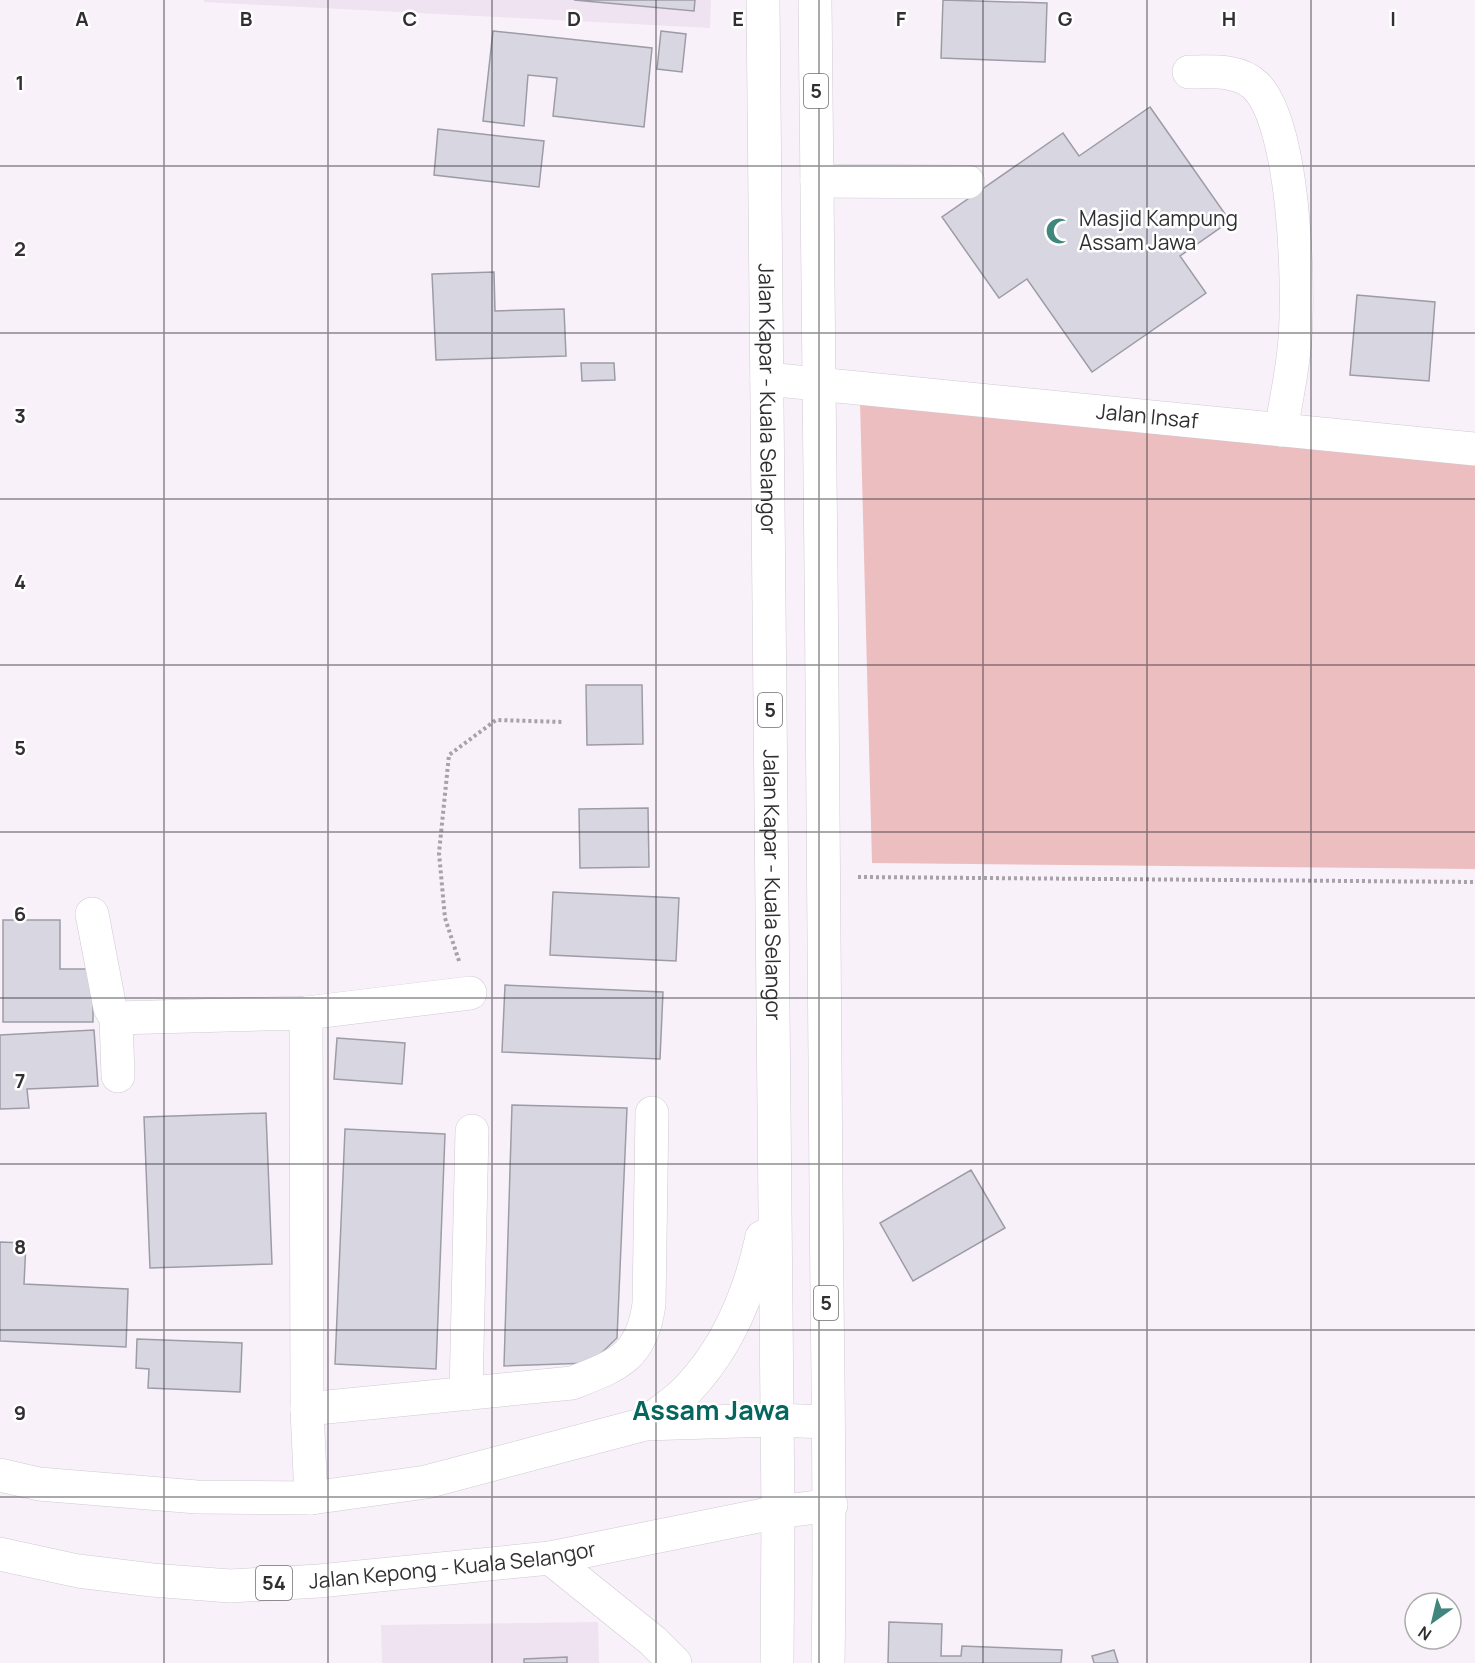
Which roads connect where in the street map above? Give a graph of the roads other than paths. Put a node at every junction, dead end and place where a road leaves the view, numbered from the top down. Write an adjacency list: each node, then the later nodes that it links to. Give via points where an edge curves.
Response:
1 (763, 0): 6 (main road, Jalan Kapar - Kuala Selangor / 5)
2 (815, 0): 4 (main road, 5)
3 (1189, 72): 8 (main road, via 1226,71 1254,83 1271,106 1286,159 1296,274 1295,339)
4 (817, 181): 5 (main road); 7 (main road, 5)
5 (968, 182)
6 (766, 379): 7 (main road, Jalan Insaf); 17 (main road, Jalan Kapar - Kuala Selangor / 5)
7 (820, 383): 8 (main road, Jalan Insaf); 21 (main road, 5)
8 (1281, 430): 9 (main road, Jalan Insaf)
9 (1475, 449)
10 (92, 914): 13 (main road, via 110,1008)
11 (470, 993): 12 (main road)
12 (306, 1013): 13 (main road); 19 (main road)
13 (116, 1018): 14 (main road)
14 (118, 1076)
15 (652, 1113): 18 (main road, via 649,1304 646,1328 631,1353 605,1370 572,1383)
16 (472, 1131): 18 (main road)
17 (774, 1184): 20 (main road, Jalan Kapar - Kuala Selangor / 5); 22 (main road, via 754,1273 732,1329 688,1389)
18 (465, 1394): 19 (main road)
19 (307, 1409): 24 (main road)
20 (775, 1420): 21 (main road); 22 (main road); 26 (main road, Jalan Kapar - Kuala Selangor / 5)
21 (827, 1422): 25 (main road, 5)
22 (645, 1424): 24 (main road, via 426,1482)
23 (0, 1475): 24 (main road, via 39,1484 197,1497)
24 (311, 1498)
25 (831, 1505): 26 (main road, Jalan Kepong - Kuala Selangor / 54); 31 (main road, 5)
26 (778, 1512): 28 (main road, Jalan Kepong - Kuala Selangor / 54); 30 (main road, Jalan Kapar - Kuala Selangor / 5)
27 (0, 1554): 28 (main road, Jalan Kepong - Kuala Selangor / 54, via 78,1571 230,1586)
28 (550, 1558): 29 (main road)
29 (675, 1663)
30 (777, 1663)
31 (828, 1663)

